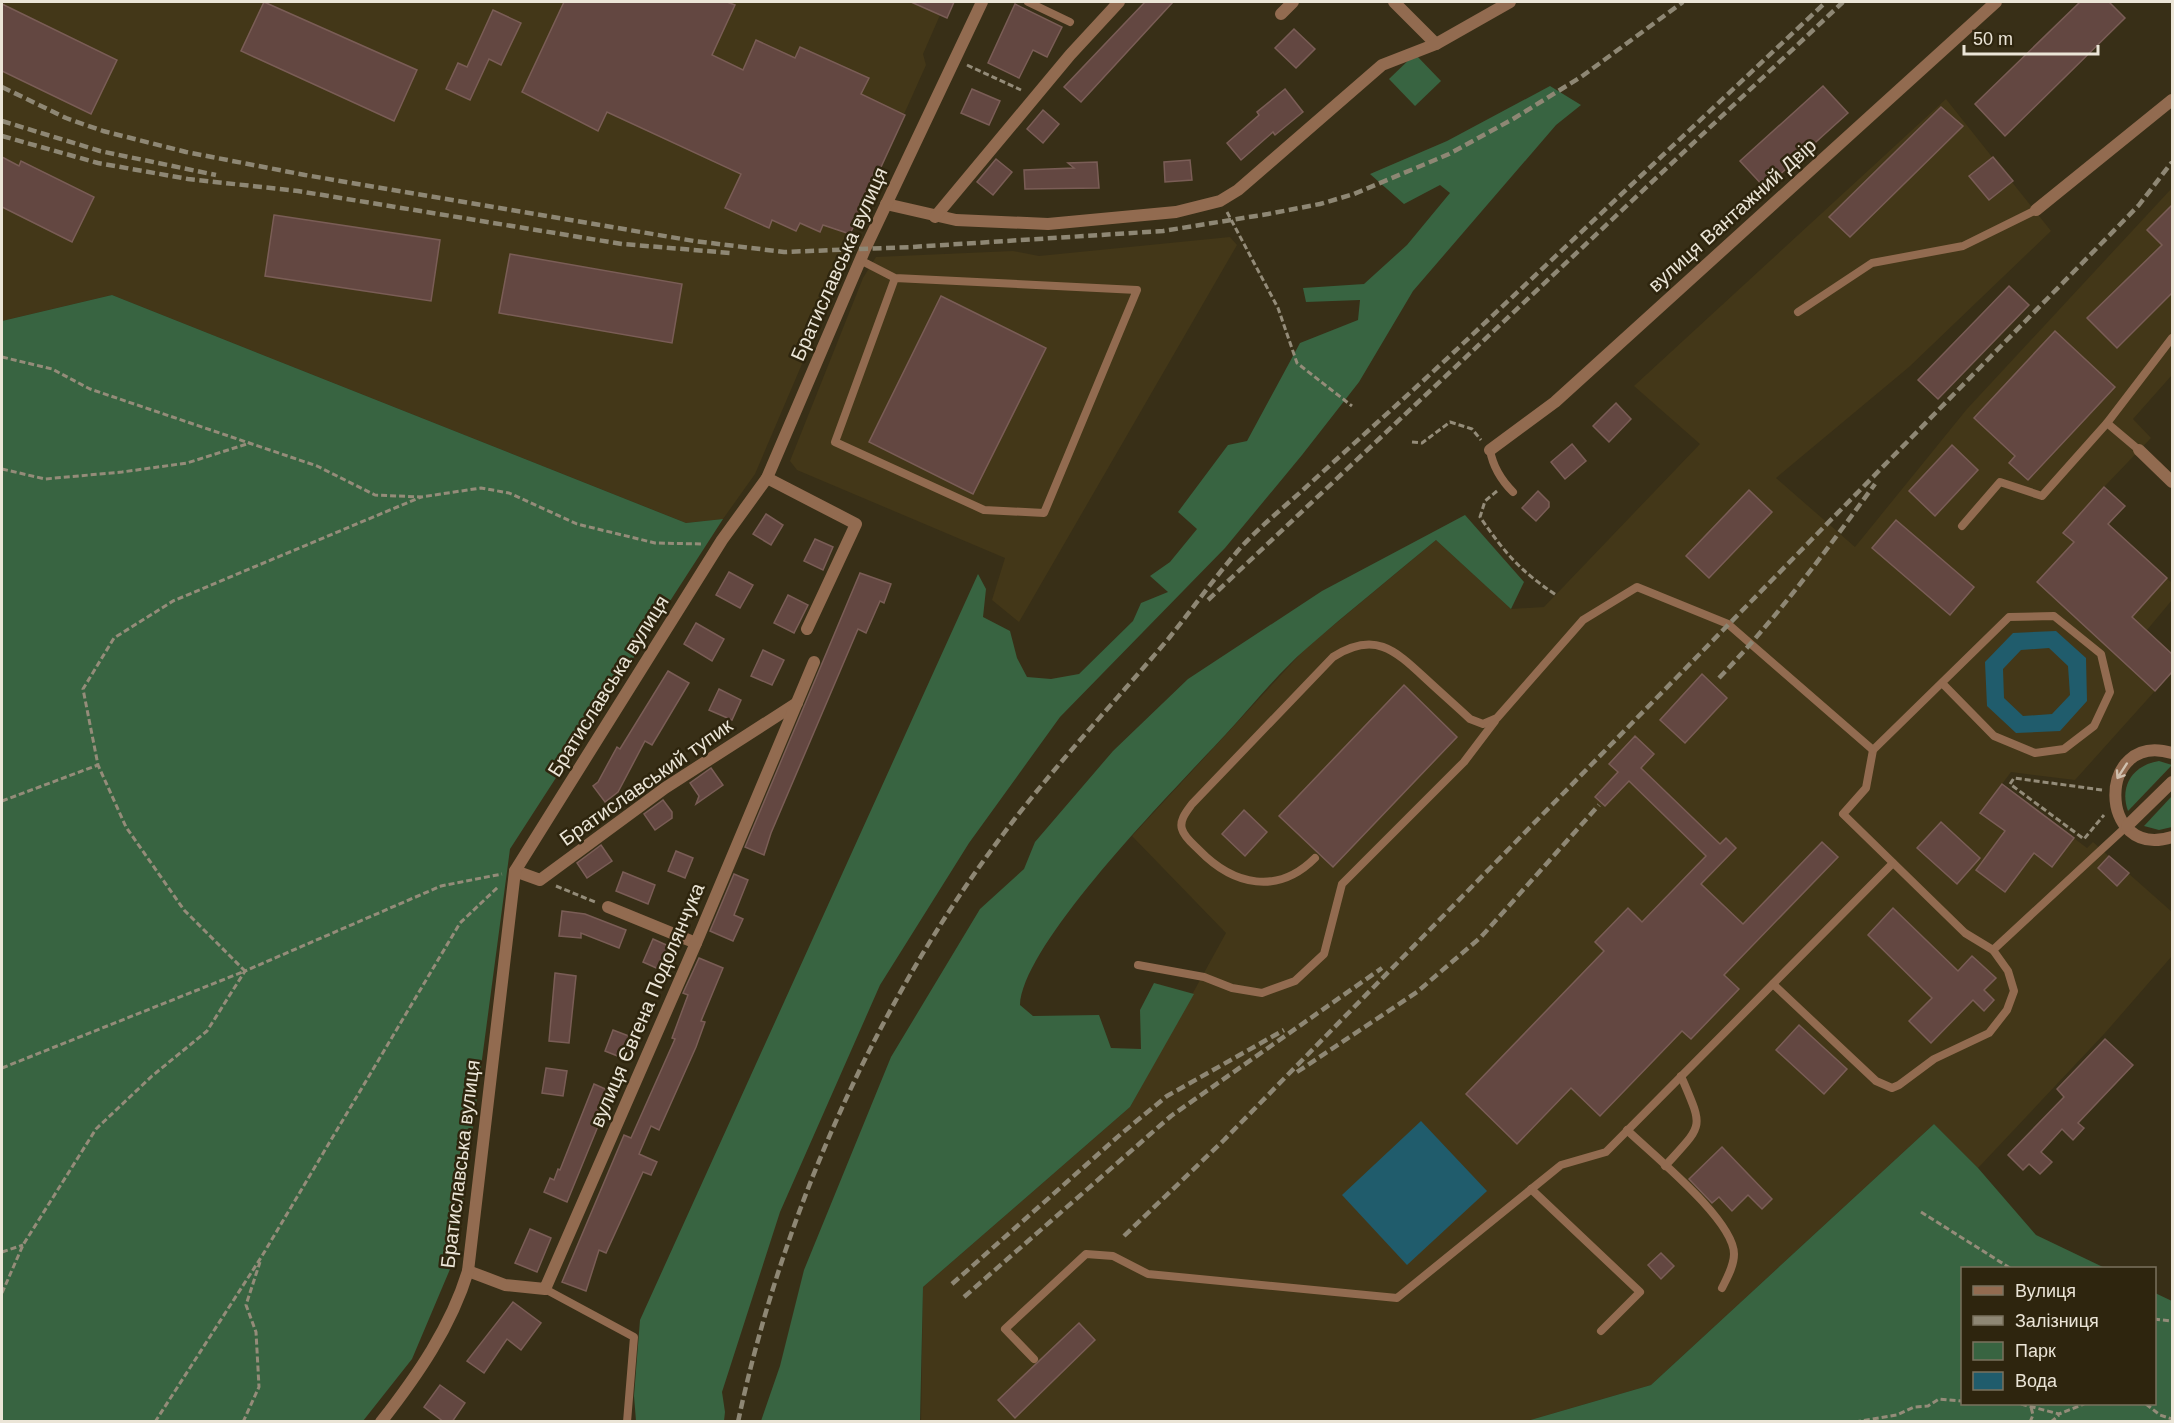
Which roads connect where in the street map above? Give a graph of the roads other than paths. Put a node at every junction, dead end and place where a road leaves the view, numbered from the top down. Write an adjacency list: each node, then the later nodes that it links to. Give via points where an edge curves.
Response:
1 (982, 2): 12 (street, Братиславська вулиця)
2 (1028, 2): 9 (lane)
3 (1119, 2): 14 (street)
4 (1293, 2): 8 (street)
5 (1394, 2): 10 (street)
6 (1510, 2): 10 (street)
7 (1996, 2): 20 (street, вулиця Вантажний Двір, via 1555,402)
8 (1281, 14)
9 (1070, 22)
10 (1436, 44): 14 (street, via 1382,65 1238,190 1220,201 1176,212 1048,224)
11 (2172, 100): 13 (street)
12 (886, 204): 14 (street); 15 (street, Братиславська вулиця)
13 (2036, 210): 17 (lane, via 1963,246 1872,263)
14 (935, 217)
15 (860, 260): 16 (lane); 22 (street, Братиславська вулиця)
16 (895, 278): 16 (lane, via 1137,290 1044,513 984,510 836,442)
17 (1798, 312)
18 (2172, 338): 19 (lane)
19 (2107, 423): 21 (lane); 25 (lane, via 2042,496 2000,482)
20 (1490, 450): 24 (lane, via 1492,461)
21 (2139, 450): 23 (street)
22 (767, 478): 26 (street, via 856,524); 38 (street, Братиславська вулиця, via 722,540)
23 (2172, 482)
24 (1513, 492)
25 (1962, 526)
26 (807, 629)
27 (814, 662): 29 (street, вулиця Євгена Подолянчука)
28 (1942, 683): 28 (lane, via 2009,617 2054,616 2101,654 2110,692 2094,726 2064,749 2035,753 1994,736); 31 (lane)
29 (797, 703): 38 (street, Братиславський тупик, via 665,788 540,880); 40 (street, вулиця Євгена Подолянчука)
30 (1497, 718): 31 (lane, via 1583,620 1637,586 1728,624); 36 (lane, via 1483,724 1470,719 1398,653 1378,645 1350,646 1333,657 1182,818 1187,837 1206,857 1227,873 1254,882 1284,880); 42 (lane, via 1464,762 1342,884 1324,954 1295,981 1262,993)
31 (1873, 750): 37 (lane, via 1866,788 1843,814)
32 (2172, 753): 34 (street, one-way to 34, via 2147,752 2131,760 2119,774 2114,797)
33 (2172, 782): 34 (street)
34 (2127, 826): 35 (street, via 2151,839); 41 (lane)
35 (2172, 837)
36 (1315, 858)
37 (1893, 863): 41 (lane, via 1965,933); 43 (lane)
38 (515, 871): 48 (street, Братиславська вулиця)
39 (608, 907): 40 (street)
40 (696, 943): 50 (street, вулиця Євгена Подолянчука)
41 (1993, 950): 43 (lane, via 2008,971 2014,991 2007,1011 1989,1033 1934,1059 1892,1088 1876,1081)
42 (1138, 965)
43 (1773, 984): 44 (lane)
44 (1681, 1076): 45 (lane); 46 (lane, via 1699,1118 1694,1133)
45 (1627, 1130): 46 (lane); 47 (lane, via 1606,1152 1561,1165)
46 (1665, 1166): 49 (lane, via 1716,1215 1729,1234 1734,1253)
47 (1531, 1190): 51 (lane, via 1640,1292); 52 (lane, via 1397,1298 1148,1274 1113,1256 1086,1254 1005,1329)
48 (468, 1271): 50 (street, via 505,1286); 53 (street, Братиславська вулиця, via 460,1296 432,1350)
49 (1722, 1288)
50 (545, 1289): 54 (lane, via 634,1337)
51 (1601, 1331)
52 (1034, 1359)
53 (381, 1422)
54 (627, 1422)

